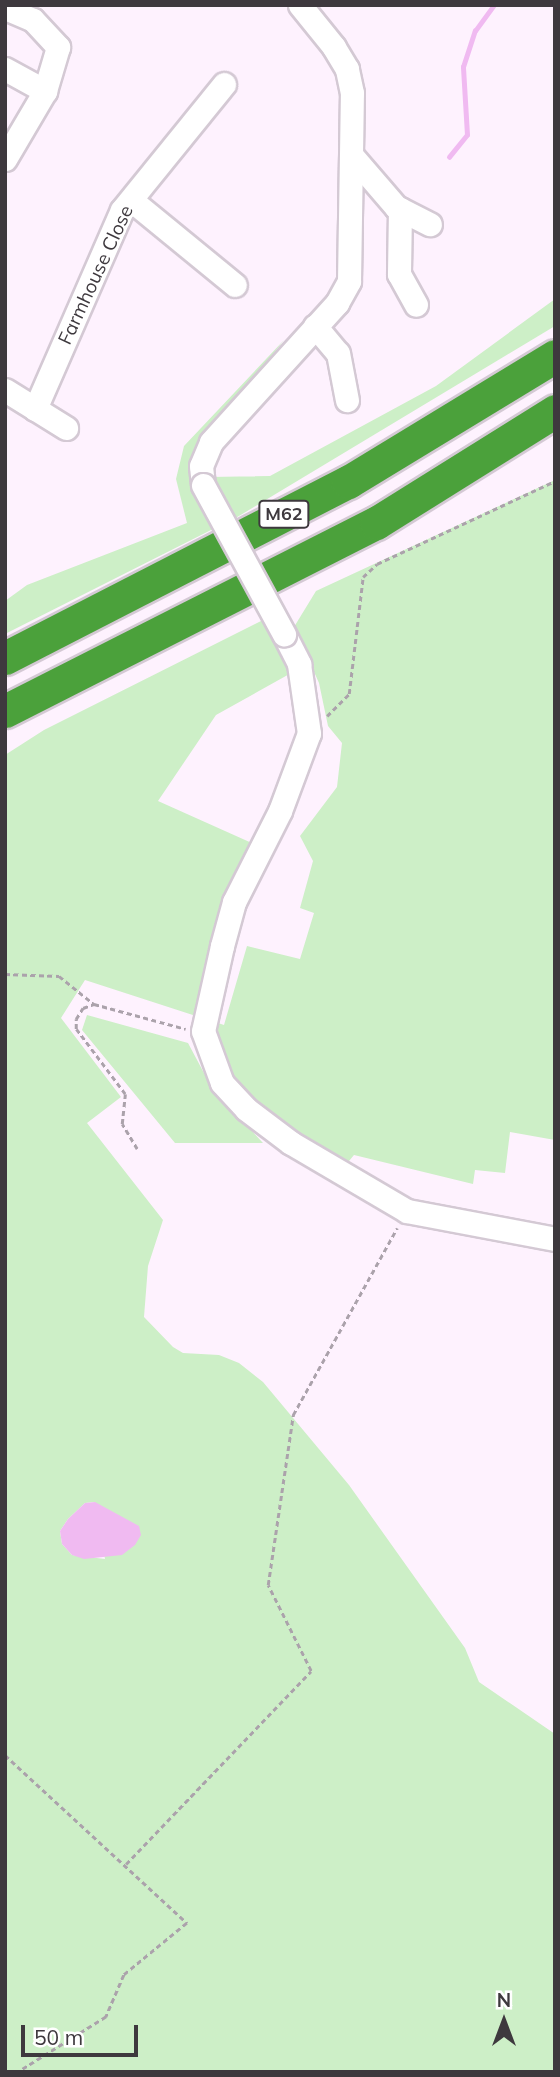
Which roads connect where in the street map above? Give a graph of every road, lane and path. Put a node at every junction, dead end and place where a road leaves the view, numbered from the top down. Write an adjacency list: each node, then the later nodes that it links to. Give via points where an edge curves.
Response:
1 (300, 5): 6 (street, via 347,69 352,93)
2 (5, 8): 5 (street, via 33,20 58,47)
3 (5, 69): 5 (street)
4 (225, 84): 8 (street, Farmhouse Close)
5 (45, 91): 7 (street)
6 (352, 157): 9 (street); 13 (street, via 349,281 337,303)
7 (5, 159)
8 (131, 200): 11 (street); 17 (street, Farmhouse Close)
9 (400, 209): 10 (street); 12 (street, via 399,274)
10 (430, 224)
11 (235, 285)
12 (416, 305)
13 (315, 326): 16 (street, via 338,353); 23 (street, bridge, via 212,442 201,466 203,485 299,664)
14 (555, 356): 21 (highway, M62, via 348,482)
15 (6, 393): 17 (street)
16 (347, 400)
17 (34, 409): 19 (street)
18 (555, 411): 22 (highway, M62, via 376,523)
19 (66, 428)
20 (555, 481): 23 (path, via 377,564 363,577 349,694)
21 (5, 658)
22 (5, 711)
23 (309, 733): 26 (street, via 280,811 234,902)
24 (5, 974): 25 (path, via 59,976)
25 (94, 1004): 26 (path, via 166,1026); 27 (path, via 83,1009 76,1030 125,1094 122,1124)
26 (203, 1031): 28 (street, via 222,1083 246,1109 332,1170 379,1191)
27 (137, 1149)
28 (407, 1210): 29 (street); 31 (path, via 293,1415 268,1585 311,1671)
29 (555, 1239)
30 (5, 1755): 31 (path)
31 (126, 1864): 32 (path, via 187,1923 124,1975 106,2017)
32 (18, 2072)

